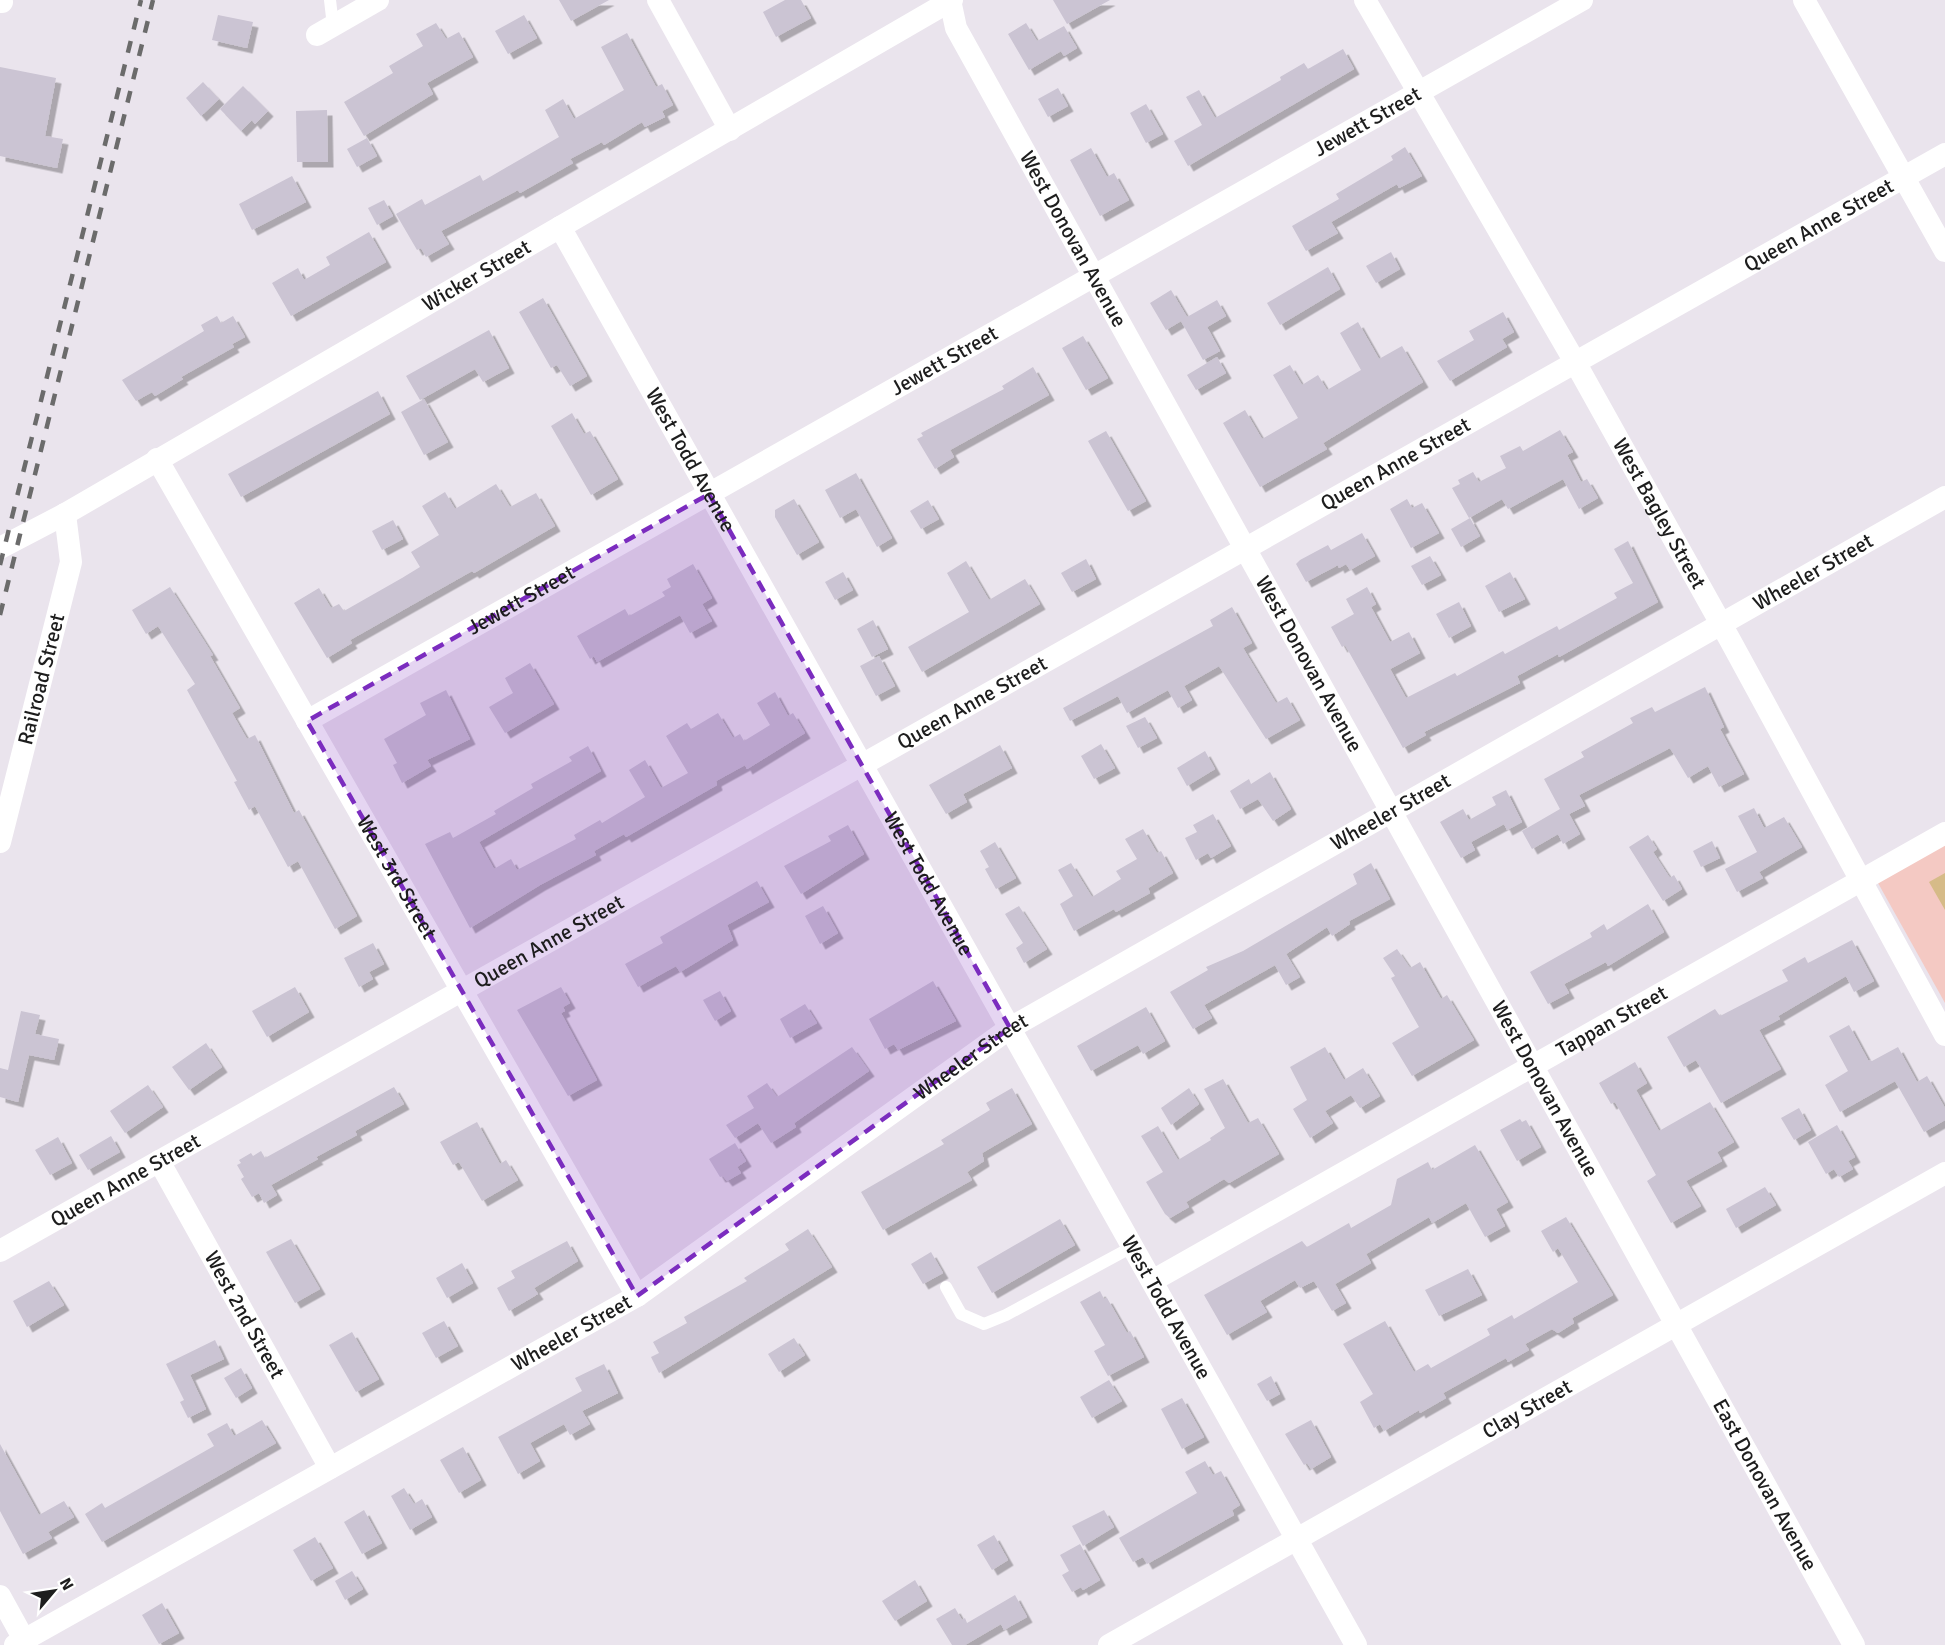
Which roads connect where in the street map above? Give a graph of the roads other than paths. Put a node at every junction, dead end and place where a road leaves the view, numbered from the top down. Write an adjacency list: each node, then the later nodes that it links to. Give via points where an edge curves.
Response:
1 (330, 0): 8 (lane)
2 (378, 0): 8 (street)
3 (658, 0): 10 (street)
4 (951, 0): 10 (street, Wicker Street); 15 (street, West Donovan Avenue, via 956,28)
5 (1365, 0): 9 (street, West Bagley Street)
6 (1582, 0): 9 (street, Jewett Street)
7 (1804, 0): 12 (street)
8 (325, 31)
9 (1417, 93): 15 (street, Jewett Street); 16 (street, West Bagley Street)
10 (730, 130): 13 (street, Wicker Street)
11 (1945, 154): 12 (street, Queen Anne Street)
12 (1904, 177): 14 (street); 16 (street, Queen Anne Street)
13 (560, 227): 17 (street, Wicker Street); 18 (street, West Todd Avenue)
14 (1945, 251)
15 (1094, 276): 18 (street, Jewett Street); 22 (street, West Donovan Avenue)
16 (1575, 362): 22 (street, Queen Anne Street); 23 (street, West Bagley Street)
17 (157, 459): 20 (street, Wicker Street); 24 (street, West 3rd Street)
18 (710, 494): 24 (street, Jewett Street); 25 (street, West Todd Avenue)
19 (1945, 497): 23 (street, Wheeler Street)
20 (65, 514): 21 (street, Wicker Street); 28 (street, Railroad Street, via 72,562)
21 (0, 548)
22 (1245, 549): 25 (street, Queen Anne Street); 26 (street, West Donovan Avenue)
23 (1721, 624): 26 (street, Wheeler Street); 29 (street, West Bagley Street)
24 (308, 721): 30 (street, West 3rd Street)
25 (862, 765): 30 (street, Queen Anne Street); 31 (street, West Todd Avenue)
26 (1390, 812): 31 (street, Wheeler Street); 33 (street, West Donovan Avenue)
27 (1945, 833): 29 (street, Tappan Street)
28 (0, 842)
29 (1861, 880): 32 (street, West Bagley Street); 33 (street, Tappan Street)
30 (462, 991): 34 (street, Queen Anne Street); 40 (street, West 3rd Street)
31 (1010, 1028): 36 (street, West Todd Avenue); 40 (street, Wheeler Street)
32 (1945, 1035)
33 (1532, 1066): 38 (street, Tappan Street); 41 (street, West Donovan Avenue)
34 (159, 1161): 37 (street, Queen Anne Street); 42 (street, West 2nd Street)
35 (1945, 1173): 41 (street, Clay Street)
36 (1132, 1247): 38 (street, West Todd Avenue); 39 (lane, via 984,1323 961,1314)
37 (0, 1251)
38 (1152, 1281): 43 (street, West Todd Avenue)
39 (946, 1287)
40 (637, 1296): 42 (street, Wheeler Street)
41 (1675, 1325): 43 (street, Clay Street); 48 (street, East Donovan Avenue)
42 (330, 1468): 45 (street, Wheeler Street)
43 (1297, 1540): 46 (street, Clay Street); 47 (street, West Todd Avenue)
44 (0, 1596): 45 (street)
45 (22, 1643)
46 (1108, 1645)
47 (1356, 1645)
48 (1854, 1645)

